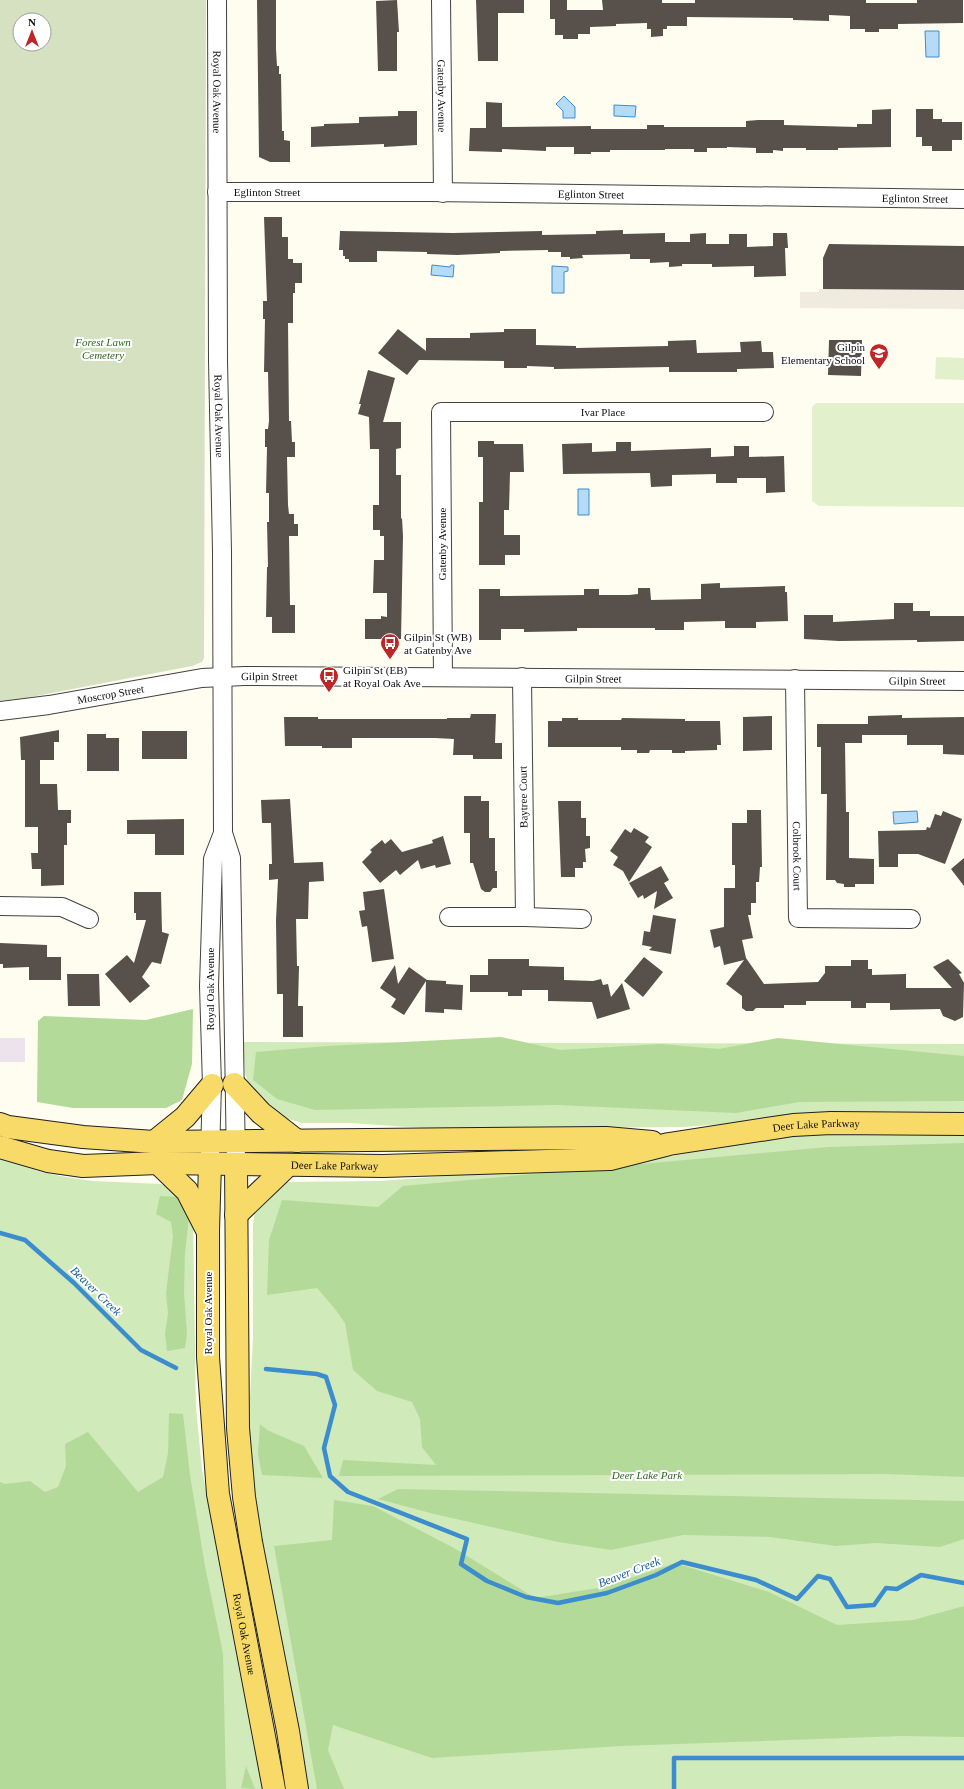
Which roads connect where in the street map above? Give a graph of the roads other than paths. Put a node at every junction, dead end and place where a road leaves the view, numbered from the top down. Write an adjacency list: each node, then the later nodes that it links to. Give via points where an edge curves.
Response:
1 (217, 0): 3 (street, Royal Oak Avenue)
2 (441, 0): 4 (street, Gatenby Avenue)
3 (217, 192): 4 (street, Eglinton Street); 8 (street, Royal Oak Avenue)
4 (442, 193): 5 (street, Eglinton Street)
5 (964, 199)
6 (441, 412): 7 (street, Ivar Place); 9 (street, Gatenby Avenue)
7 (764, 412)
8 (222, 676): 9 (street, Gilpin Street); 13 (street, Moscrop Street); 14 (street, Royal Oak Avenue)
9 (442, 677): 10 (street, Gilpin Street)
10 (522, 677): 11 (street, Gilpin Street); 17 (street, Baytree Court)
11 (795, 679): 12 (street, Gilpin Street); 20 (street, Colbrook Court, via 798,918)
12 (964, 681)
13 (0, 711)
14 (223, 833): 21 (street, Royal Oak Avenue, via 231,858); 22 (street, Royal Oak Avenue, via 213,859 209,986)
15 (0, 906): 18 (street, via 62,907)
16 (449, 917): 17 (street)
17 (525, 917): 19 (street)
18 (89, 919)
19 (582, 919)
20 (911, 919)
21 (234, 1084): 26 (street, Royal Oak Avenue); 27 (main road, via 261,1112)
22 (212, 1085): 25 (street, Royal Oak Avenue); 30 (main road)
23 (0, 1124): 30 (main road, Deer Lake Parkway)
24 (964, 1124): 28 (main road, Deer Lake Parkway, via 793,1125)
25 (210, 1141): 26 (main road, Deer Lake Parkway); 30 (main road, Deer Lake Parkway); 31 (street, Royal Oak Avenue)
26 (235, 1141): 27 (main road, Deer Lake Parkway); 32 (street, Royal Oak Avenue)
27 (297, 1141): 28 (main road, Deer Lake Parkway, via 606,1138)
28 (669, 1144): 33 (main road, Deer Lake Parkway, via 610,1159 383,1166)
29 (0, 1147): 30 (main road, Deer Lake Parkway, via 83,1166)
30 (156, 1152): 31 (main road, Deer Lake Parkway); 35 (main road, via 187,1190)
31 (210, 1164): 32 (main road, Deer Lake Parkway); 35 (main road, Royal Oak Avenue)
32 (236, 1164): 33 (main road, Deer Lake Parkway); 34 (main road, Royal Oak Avenue)
33 (288, 1165): 34 (main road)
34 (236, 1215): 37 (main road, Royal Oak Avenue, via 238,1428 244,1497)
35 (208, 1231): 36 (main road, Royal Oak Avenue, via 208,1357 218,1494)
36 (274, 1789)
37 (297, 1789)

